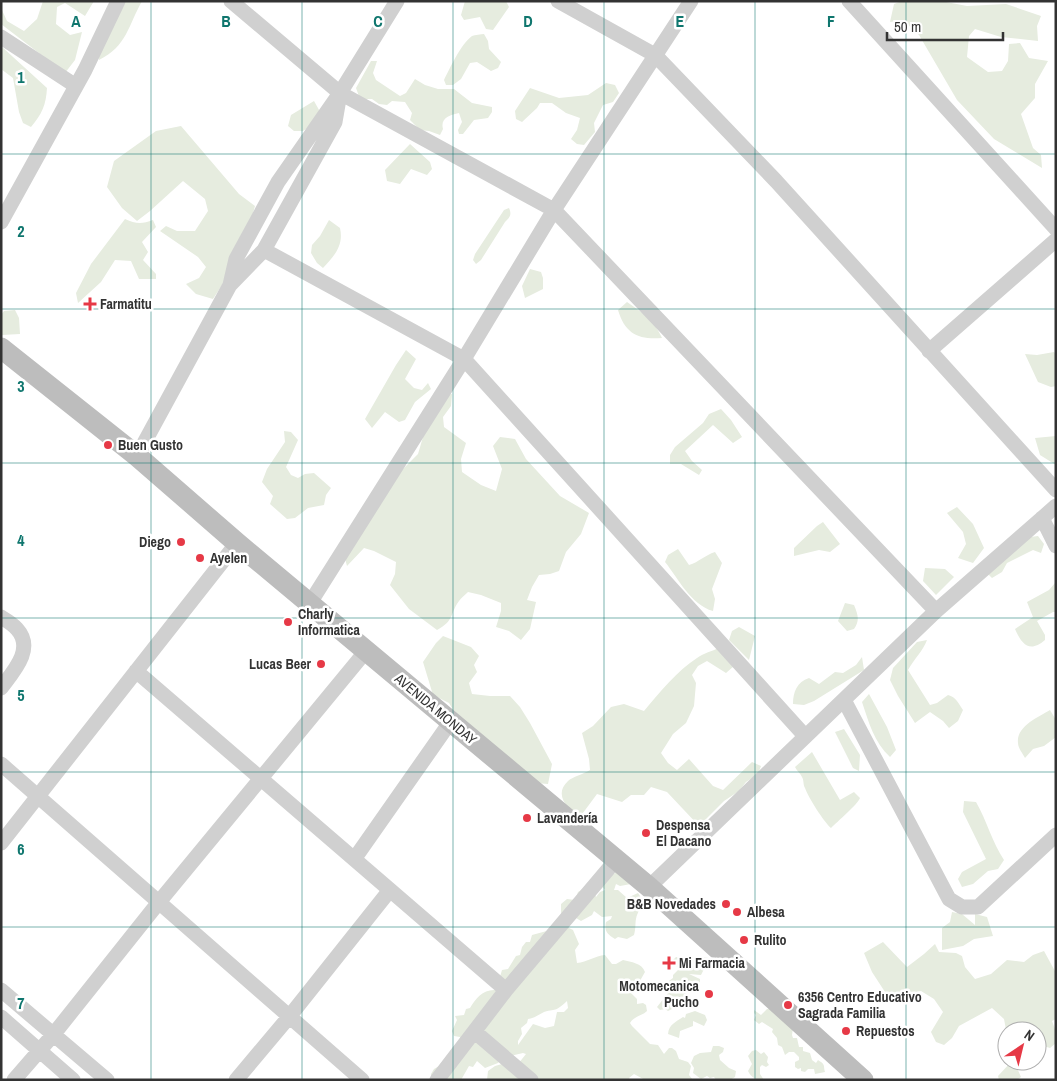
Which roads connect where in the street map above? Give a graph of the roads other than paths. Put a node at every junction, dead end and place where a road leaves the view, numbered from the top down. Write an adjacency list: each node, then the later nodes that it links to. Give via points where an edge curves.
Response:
1 (118, 1): 9 (street)
2 (231, 1): 10 (street)
3 (397, 1): 10 (street)
4 (558, 1): 8 (street)
5 (691, 1): 8 (street)
6 (849, 1): 13 (street)
7 (1, 37): 9 (street)
8 (655, 55): 11 (street); 18 (street, via 776,181)
9 (76, 86): 12 (street)
10 (340, 93): 11 (street); 15 (street, via 335,122); 16 (street, via 253,224 236,259)
11 (554, 210): 19 (street); 27 (street)
12 (1, 222)
13 (1056, 229)
14 (1056, 240): 18 (street)
15 (264, 250): 16 (street); 19 (street)
16 (230, 285): 20 (street)
17 (1, 348): 20 (main road, AVENIDA MONDAY)
18 (929, 351): 21 (street)
19 (464, 359): 26 (street); 34 (street)
20 (137, 456): 24 (main road, AVENIDA MONDAY)
21 (1056, 490)
22 (1056, 506): 23 (street)
23 (1042, 518): 25 (street); 27 (street)
24 (237, 543): 26 (main road, AVENIDA MONDAY); 30 (street)
25 (1056, 546)
26 (310, 603): 29 (main road, AVENIDA MONDAY)
27 (936, 611): 32 (street)
28 (1, 617): 31 (street, via 18,629 24,642 23,658)
29 (366, 651): 33 (main road, AVENIDA MONDAY); 36 (street)
30 (136, 671): 36 (street); 37 (street)
31 (1, 688)
32 (844, 700): 34 (street); 38 (street, via 949,899 962,907 978,907)
33 (451, 721): 40 (street); 41 (main road, AVENIDA MONDAY)
34 (805, 736): 42 (street)
35 (1, 764): 37 (street)
36 (261, 778): 40 (street); 44 (street)
37 (38, 796): 39 (street); 44 (street)
38 (1056, 835)
39 (1, 843)
40 (355, 858): 43 (street)
41 (616, 860): 42 (main road, AVENIDA MONDAY); 46 (street)
42 (649, 887): 59 (main road, AVENIDA MONDAY)
43 (390, 890): 46 (street); 48 (street)
44 (159, 902): 48 (street); 50 (street)
45 (1, 990): 50 (street)
46 (506, 990): 49 (street)
47 (1, 1017): 51 (street)
48 (289, 1017): 55 (street); 56 (street)
49 (475, 1032): 57 (street); 58 (street)
50 (53, 1035): 51 (street); 54 (street)
51 (39, 1050): 52 (street); 53 (street)
52 (14, 1080)
53 (73, 1080)
54 (107, 1080)
55 (236, 1080)
56 (362, 1080)
57 (437, 1080)
58 (531, 1080)
59 (863, 1080)

